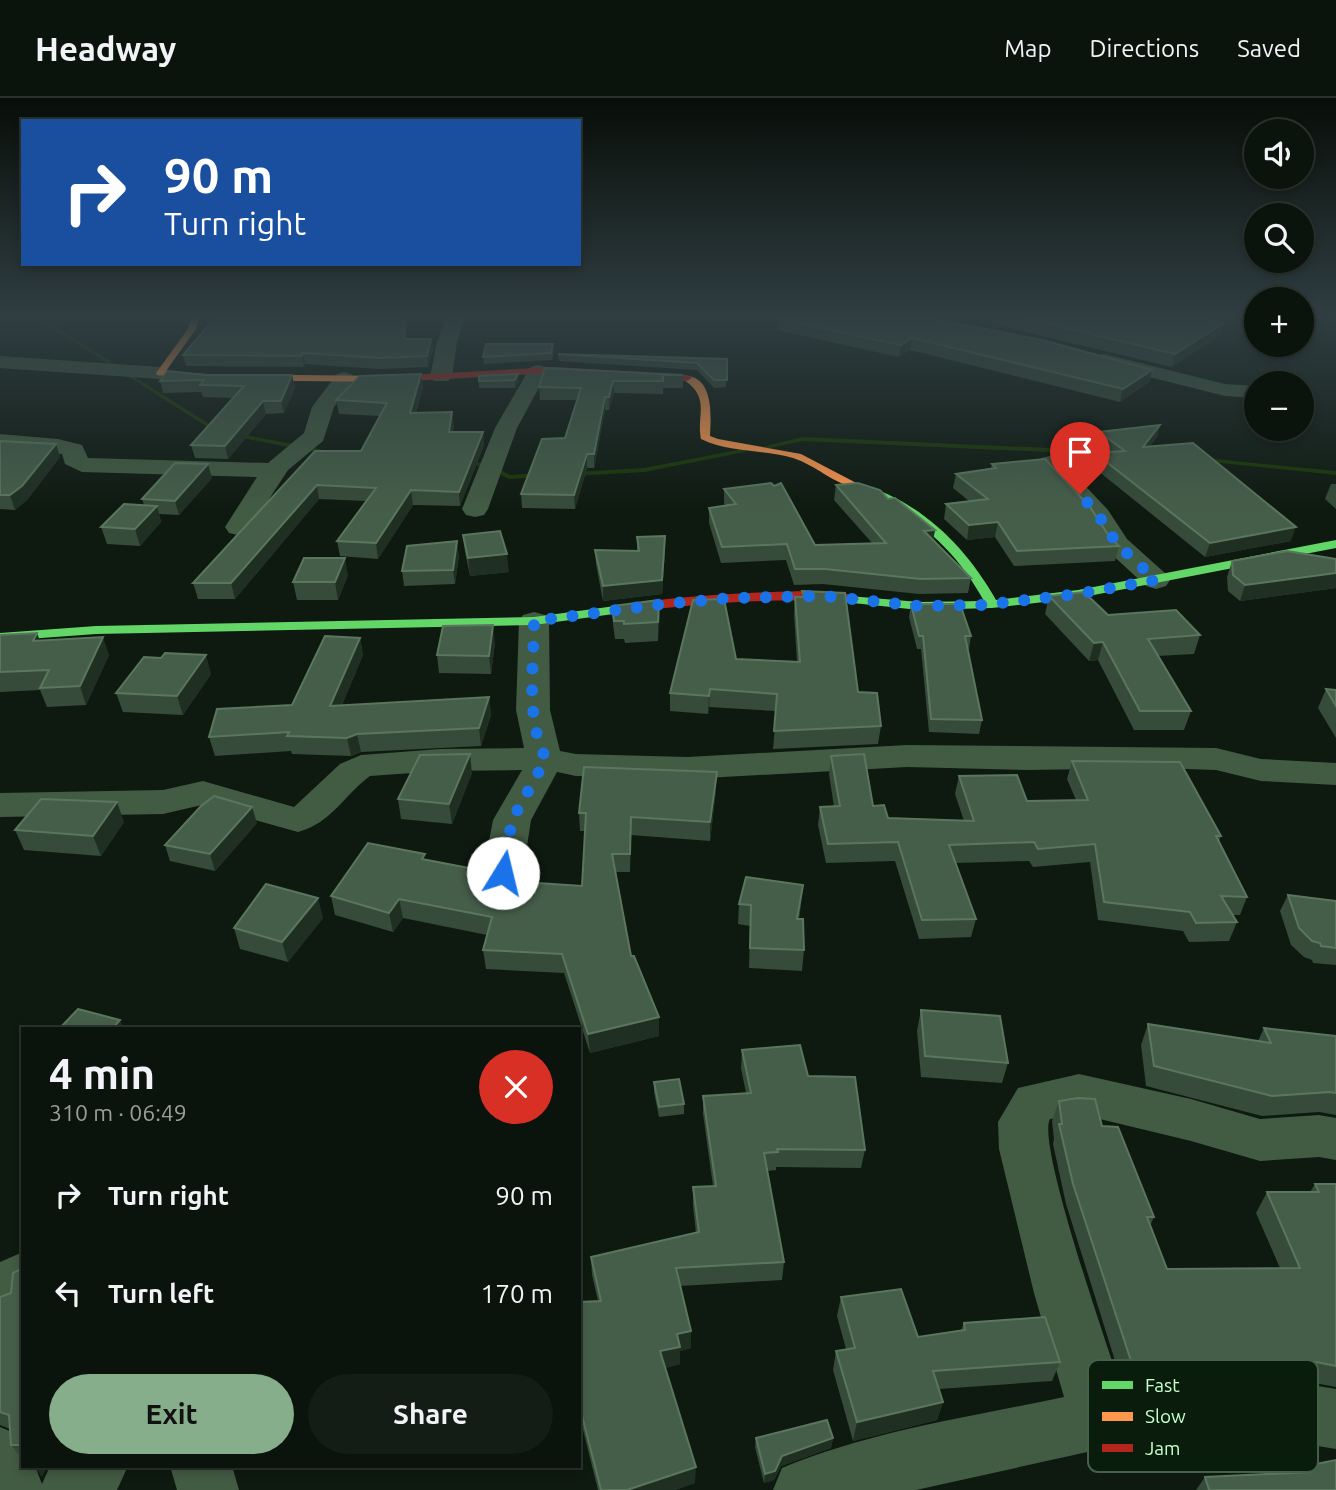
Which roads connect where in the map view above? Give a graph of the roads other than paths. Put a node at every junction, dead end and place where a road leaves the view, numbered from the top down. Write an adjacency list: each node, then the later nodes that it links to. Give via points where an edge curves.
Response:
1 (343, 380): 8 (street, via 323,407 315,436 293,448)
2 (533, 380): 9 (street, via 506,428)
3 (692, 380): 15 (street, via 708,396 705,437 797,456 837,479 889,497 952,545 979,578)
4 (1184, 380): 5 (street)
5 (1244, 391)
6 (0, 441): 8 (street, via 74,450 74,459 82,465)
7 (1050, 463): 14 (street, via 1099,516 1117,544)
8 (273, 470): 10 (street)
9 (475, 509)
10 (238, 527)
11 (1336, 544): 12 (street)
12 (1279, 556): 13 (street); 14 (street)
13 (1336, 565)
14 (1156, 580): 15 (street)
15 (992, 604): 16 (street, via 919,606 823,596 732,598)
16 (534, 621): 17 (street, via 96,630); 18 (street, via 533,720)
17 (0, 637)
18 (546, 759): 19 (street, via 576,765 687,768 907,756 1160,757); 20 (street, via 361,766 312,814 298,820 203,793 163,802); 21 (street, via 512,820)
19 (1336, 774)
20 (0, 805)
21 (503, 873)
22 (1336, 1139): 25 (street, via 1260,1140 1079,1094 1035,1102 1023,1122 1024,1149)
23 (21, 1279): 24 (street)
24 (0, 1293)
25 (1088, 1377)
26 (1318, 1416): 27 (street)
27 (1336, 1419)
28 (1088, 1422): 35 (street, via 889,1465)
29 (0, 1458): 32 (street)
30 (95, 1468): 33 (street)
31 (202, 1468): 34 (street)
32 (13, 1490)
33 (71, 1490)
34 (208, 1490)
35 (804, 1490)

